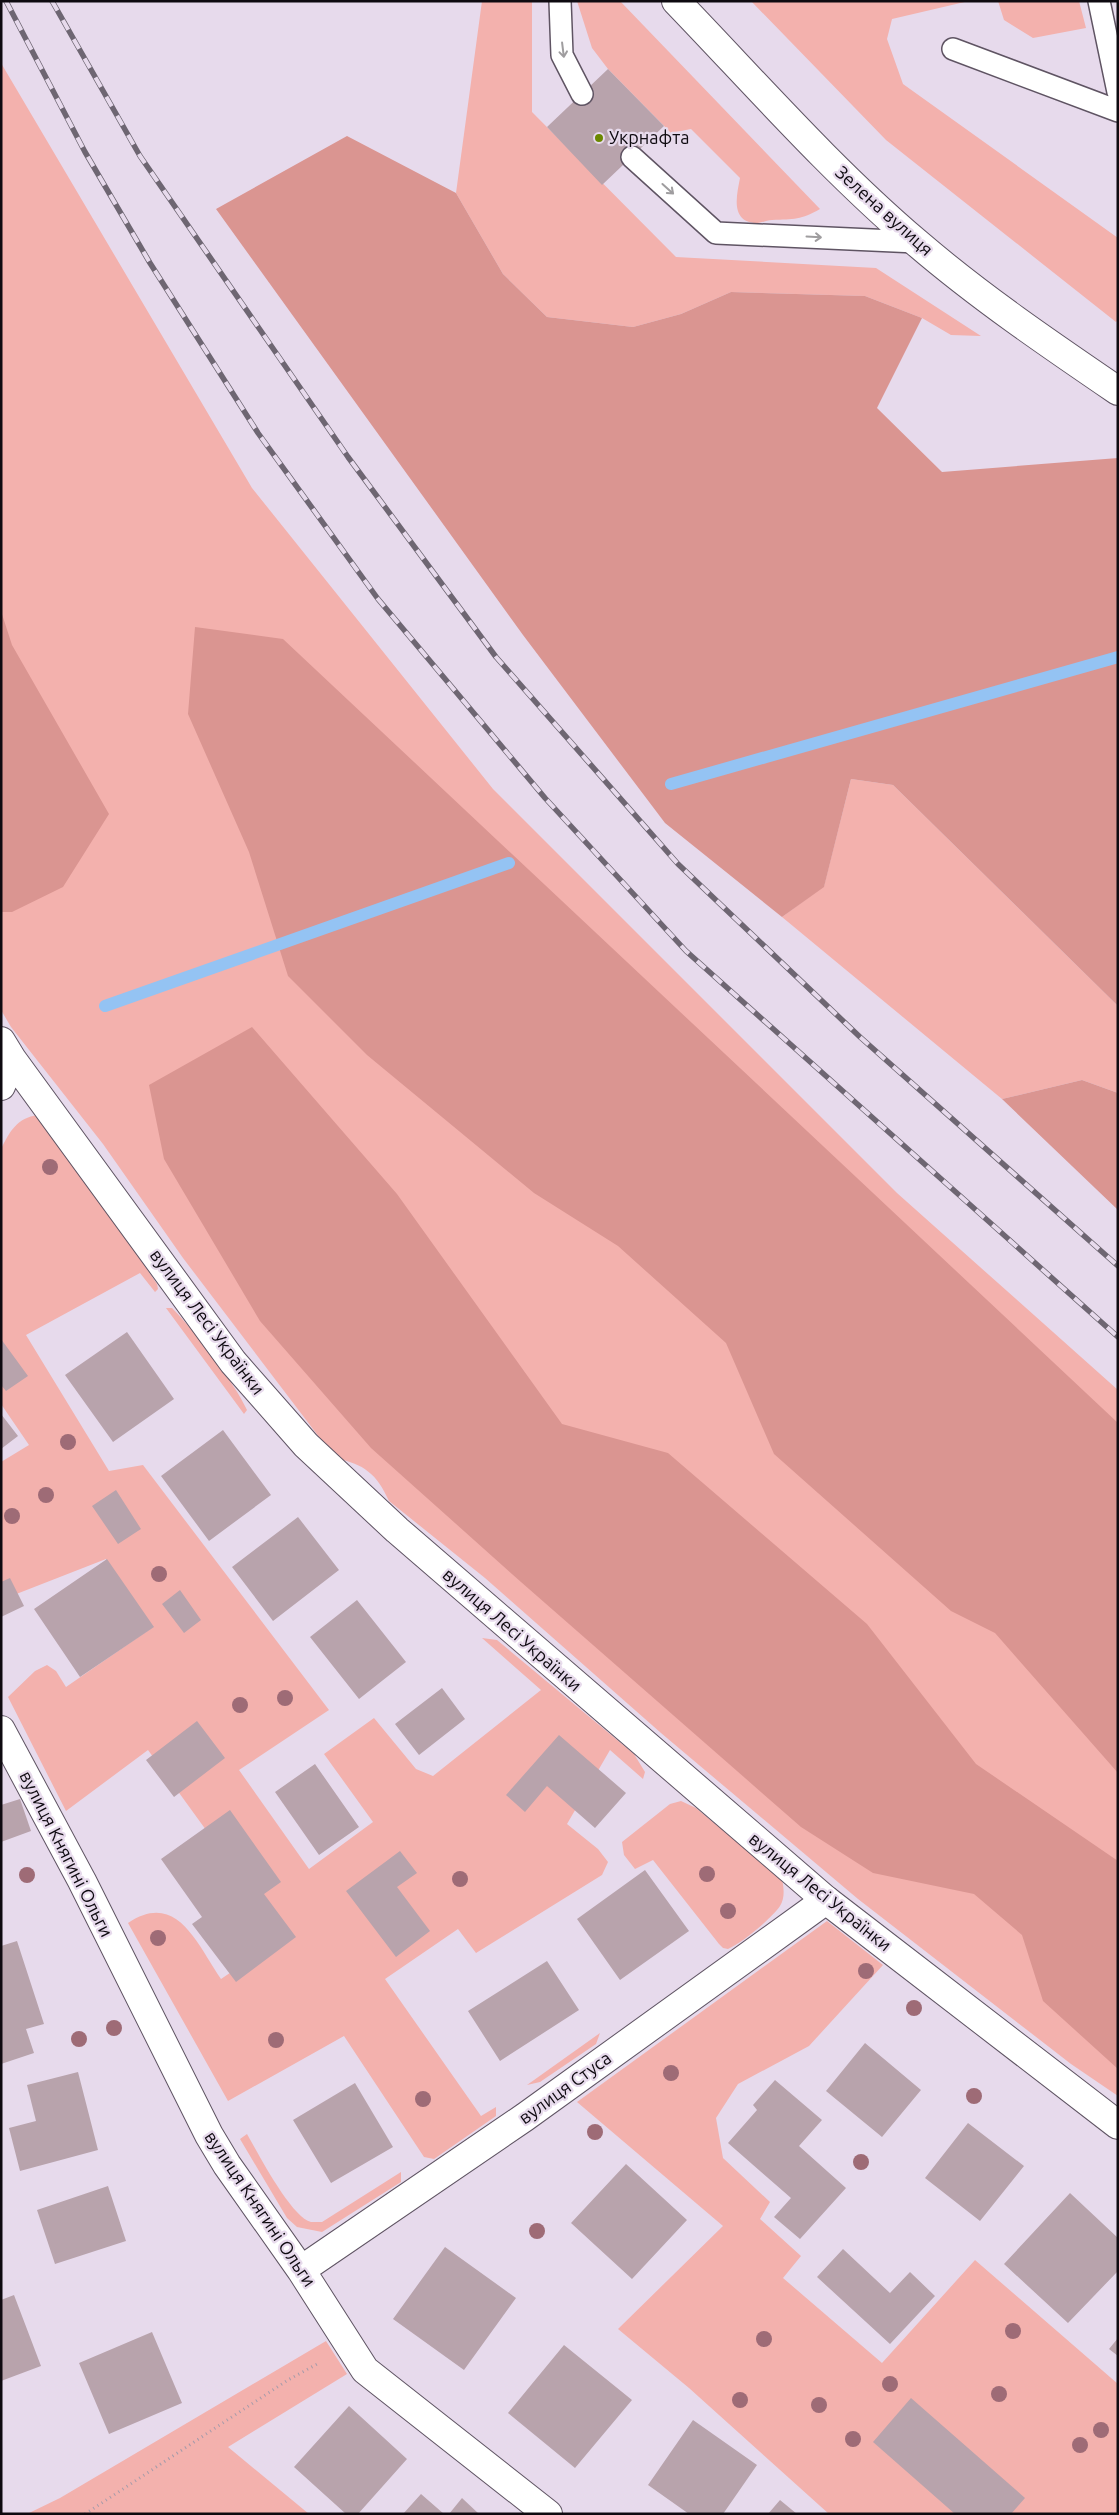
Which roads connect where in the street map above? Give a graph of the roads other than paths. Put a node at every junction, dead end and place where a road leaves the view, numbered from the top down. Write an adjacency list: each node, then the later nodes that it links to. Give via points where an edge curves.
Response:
1 (560, 1): 6 (lane, one-way to 6, via 562,55)
2 (676, 1): 9 (street, Зелена вулиця, via 846,178)
3 (1099, 1): 5 (lane)
4 (953, 49): 7 (lane)
5 (1118, 92)
6 (582, 94)
7 (1118, 111)
8 (632, 157): 9 (lane, one-way to 9, via 716,232)
9 (916, 242): 10 (street, Зелена вулиця, via 987,300)
10 (1118, 391)
11 (6, 1050): 12 (street); 14 (street, вулиця Лесі Українки, via 233,1362 306,1445 404,1536)
12 (1, 1086)
13 (1, 1730): 16 (street, вулиця Княгині Ольги, via 82,1882 209,2135)
14 (826, 1900): 15 (street, вулиця Лесі Українки); 16 (street, вулиця Стуса, via 525,2117)
15 (1118, 2125)
16 (301, 2270): 17 (street, вулиця Княгині Ольги, via 365,2370)
17 (548, 2514)

